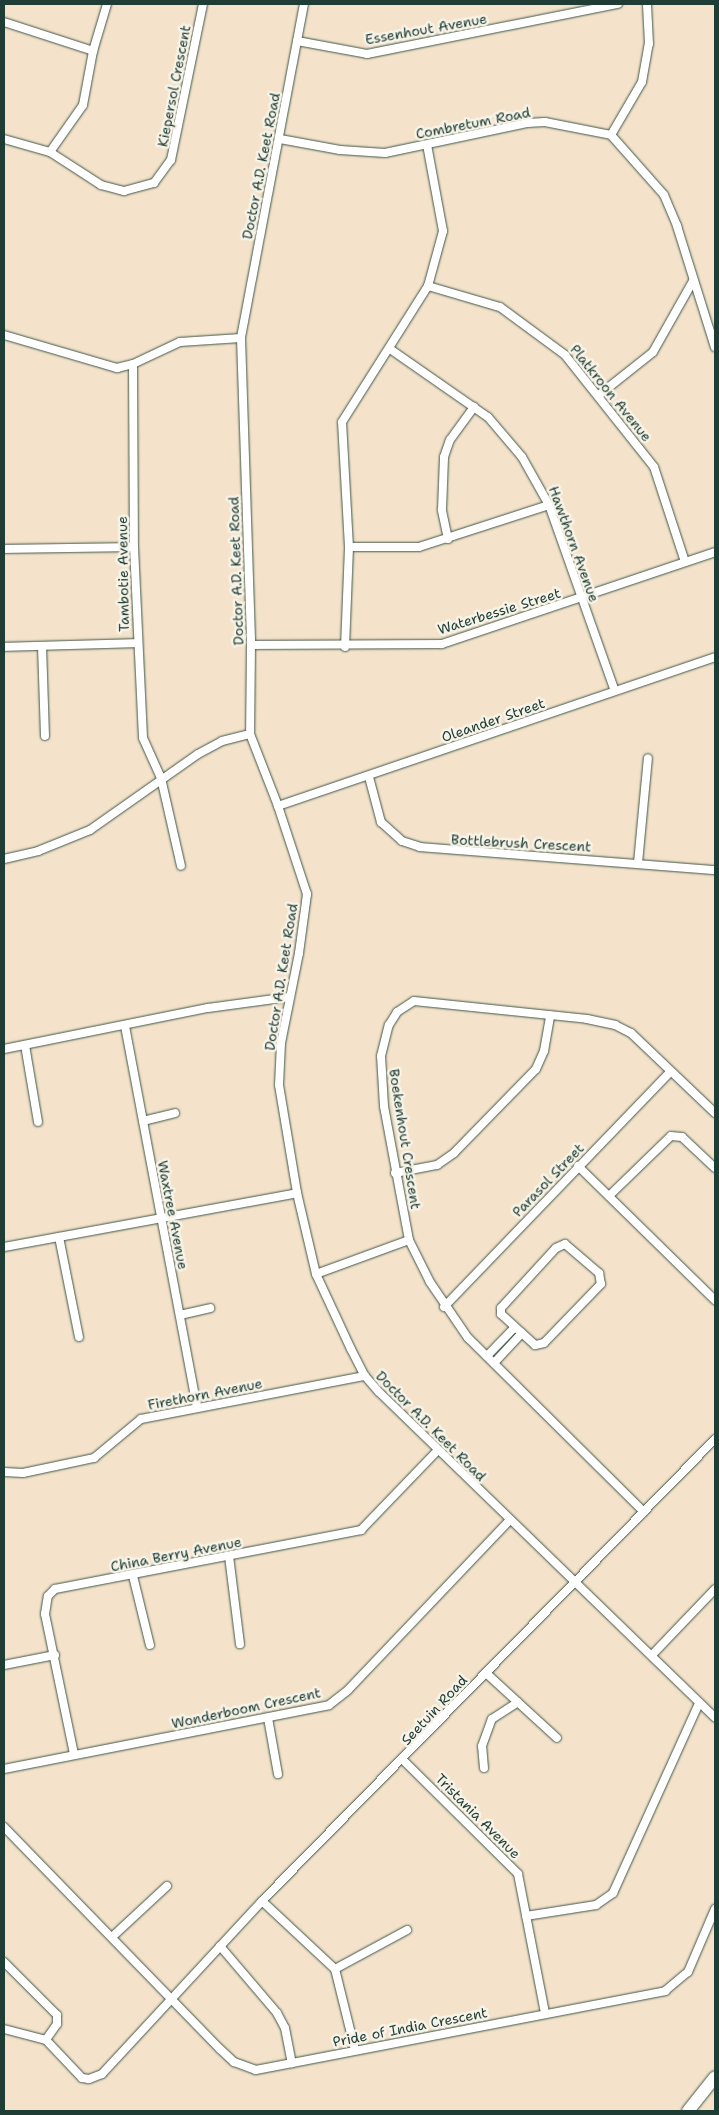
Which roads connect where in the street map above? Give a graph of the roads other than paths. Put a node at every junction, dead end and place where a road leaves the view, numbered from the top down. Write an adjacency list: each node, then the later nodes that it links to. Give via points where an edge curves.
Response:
1 (107, 4): 8 (street)
2 (203, 4): 13 (street, Kiepersol Crescent, via 173,154 160,178 138,189 124,191 94,181)
3 (304, 4): 7 (street, Doctor A.D. Keet Road)
4 (618, 4): 7 (street, Essenhout Avenue, via 367,54)
5 (647, 4): 9 (street, via 649,44 642,82)
6 (4, 22): 8 (street)
7 (297, 41): 11 (street, Doctor A.D. Keet Road)
8 (93, 51): 13 (street, via 83,105)
9 (611, 135): 12 (street, Combretum Road, via 545,122); 14 (street, via 664,195)
10 (4, 139): 13 (street, Kiepersol Crescent)
11 (280, 139): 12 (street, Combretum Road, via 340,150 385,153); 17 (street, Doctor A.D. Keet Road)
12 (427, 145): 15 (street, via 443,231)
13 (50, 152)
14 (693, 281): 18 (street); 21 (street, via 653,352)
15 (428, 286): 19 (street); 21 (street, Platkroon Avenue, via 500,307 522,320 565,355)
16 (4, 335): 20 (street, via 97,364 117,368)
17 (240, 338): 20 (street, via 180,342); 32 (street, Doctor A.D. Keet Road)
18 (715, 347)
19 (390, 349): 22 (street, Hawthorn Avenue); 26 (street, via 342,422)
20 (133, 364): 25 (street, Tambotie Avenue)
21 (599, 395): 29 (street, Platkroon Avenue, via 654,467)
22 (474, 407): 23 (street, Hawthorn Avenue, via 488,417 522,457); 24 (street, via 450,440 444,457 442,510)
23 (549, 505): 24 (street); 30 (street, Hawthorn Avenue)
24 (448, 539): 26 (street, via 419,547)
25 (134, 547): 27 (street); 31 (street, Tambotie Avenue)
26 (349, 547): 35 (street)
27 (4, 549)
28 (715, 552): 29 (street, Waterbessie Street)
29 (685, 562): 30 (street, Waterbessie Street)
30 (581, 599): 35 (street, Waterbessie Street, via 442,644); 37 (street, Hawthorn Avenue)
31 (137, 643): 33 (street); 42 (street, Tambotie Avenue, via 143,738)
32 (251, 645): 35 (street, Waterbessie Street); 38 (street, Doctor A.D. Keet Road)
33 (42, 646): 34 (street); 39 (street)
34 (4, 647)
35 (345, 647)
36 (715, 657): 37 (street, Oleander Street)
37 (615, 691): 41 (street, Oleander Street)
38 (250, 734): 42 (street, via 222,741); 43 (street, Doctor A.D. Keet Road)
39 (45, 736)
40 (648, 758): 45 (street)
41 (369, 777): 43 (street, Oleander Street); 45 (street, Bottlebrush Crescent, via 381,822 402,841 420,847)
42 (161, 778): 44 (street, via 90,830 38,851); 46 (street, Tambotie Avenue)
43 (278, 806): 48 (street, Doctor A.D. Keet Road, via 307,894)
44 (4, 859)
45 (638, 863): 47 (street, Bottlebrush Crescent)
46 (180, 866)
47 (715, 870)
48 (289, 997): 50 (street, via 208,1008); 61 (street, Doctor A.D. Keet Road, via 280,1043 279,1085)
49 (550, 1016): 53 (street, Boekenhout Crescent, via 587,1019 623,1028); 60 (street, via 544,1051 536,1069 454,1153 437,1165); 60 (street, Boekenhout Crescent, via 418,1001 397,1012 389,1026 381,1056 381,1081)
50 (125, 1026): 51 (street); 56 (street, Waxtree Avenue)
51 (25, 1045): 52 (street); 57 (street)
52 (4, 1049)
53 (671, 1071): 55 (street, Boekenhout Crescent); 58 (street, Parasol Street)
54 (175, 1113): 56 (street)
55 (715, 1113)
56 (143, 1121): 63 (street, Waxtree Avenue)
57 (38, 1122)
58 (578, 1166): 62 (street); 69 (street, Parasol Street)
59 (715, 1168): 62 (street, via 682,1137 671,1136)
60 (396, 1173): 65 (street, Boekenhout Crescent)
61 (297, 1193): 63 (street); 67 (street, Doctor A.D. Keet Road)
62 (609, 1196): 68 (street)
63 (160, 1217): 64 (street); 71 (street, Waxtree Avenue)
64 (59, 1237): 66 (street); 74 (street)
65 (408, 1240): 67 (street); 69 (street, Boekenhout Crescent)
66 (4, 1247)
67 (316, 1274): 77 (street, Doctor A.D. Keet Road)
68 (715, 1300)
69 (444, 1307): 75 (street, Boekenhout Crescent)
70 (210, 1308): 71 (street)
71 (180, 1315): 78 (street, Waxtree Avenue)
72 (515, 1327): 73 (street); 73 (street, via 501,1314 502,1305 556,1248 563,1244 571,1246 598,1273 601,1284 542,1344 535,1345); 75 (street)
73 (522, 1333): 76 (street)
74 (79, 1338)
75 (487, 1356): 76 (street, Boekenhout Crescent)
76 (494, 1363): 82 (street, Boekenhout Crescent)
77 (365, 1376): 78 (street, Firethorn Avenue); 80 (street, Doctor A.D. Keet Road)
78 (197, 1408): 81 (street, Firethorn Avenue, via 140,1419 94,1458 23,1473)
79 (715, 1439): 82 (street, Seetuin Road)
80 (437, 1451): 83 (street, Doctor A.D. Keet Road); 84 (street, China Berry Avenue, via 361,1530)
81 (4, 1472)
82 (643, 1511): 86 (street, Seetuin Road)
83 (509, 1521): 86 (street, Doctor A.D. Keet Road); 96 (street, Wonderboom Crescent, via 339,1698 316,1709)
84 (229, 1556): 85 (street, China Berry Avenue); 88 (street)
85 (133, 1576): 89 (street); 90 (street, China Berry Avenue, via 62,1587 51,1593 45,1614)
86 (574, 1580): 91 (street, Doctor A.D. Keet Road); 93 (street, Seetuin Road)
87 (715, 1589): 91 (street)
88 (240, 1644)
89 (150, 1645)
90 (55, 1655): 92 (street); 99 (street, China Berry Avenue)
91 (652, 1655): 95 (street, Doctor A.D. Keet Road)
92 (4, 1664)
93 (486, 1673): 94 (street); 102 (street, Seetuin Road)
94 (518, 1702): 98 (street); 100 (street, via 492,1719)
95 (699, 1703): 97 (street, Doctor A.D. Keet Road); 110 (street, via 613,1893 596,1905)
96 (268, 1718): 99 (street, Wonderboom Crescent); 105 (street)
97 (715, 1718)
98 (556, 1738)
99 (74, 1754): 104 (street, Wonderboom Crescent)
100 (482, 1756): 101 (street); 103 (street)
101 (472, 1759)
102 (403, 1760): 108 (street, Seetuin Road); 110 (street, Tristania Avenue, via 514,1868)
103 (484, 1768)
104 (4, 1769)
105 (278, 1774)
106 (4, 1827): 112 (street, Pride of India Crescent)
107 (167, 1886): 112 (street)
108 (262, 1901): 113 (street, Seetuin Road); 115 (street)
109 (715, 1909): 117 (street, Pride of India Crescent, via 688,1972 673,1988)
110 (526, 1916): 117 (street, Tristania Avenue)
111 (407, 1930): 115 (street)
112 (112, 1937): 116 (street, Pride of India Crescent)
113 (220, 1946): 116 (street, Seetuin Road); 121 (street, via 277,2013 285,2028)
114 (4, 1962): 119 (street, via 57,2015 57,2024)
115 (334, 1969): 120 (street)
116 (170, 1999): 119 (street, Seetuin Road, via 107,2068 89,2079 72,2070); 121 (street, Pride of India Crescent, via 234,2062 250,2069 264,2070)
117 (545, 2013): 120 (street, Pride of India Crescent)
118 (4, 2029): 119 (street)
119 (46, 2040)
120 (356, 2050): 121 (street, Pride of India Crescent)
121 (292, 2063)
122 (715, 2077): 123 (main road)
123 (688, 2111)

